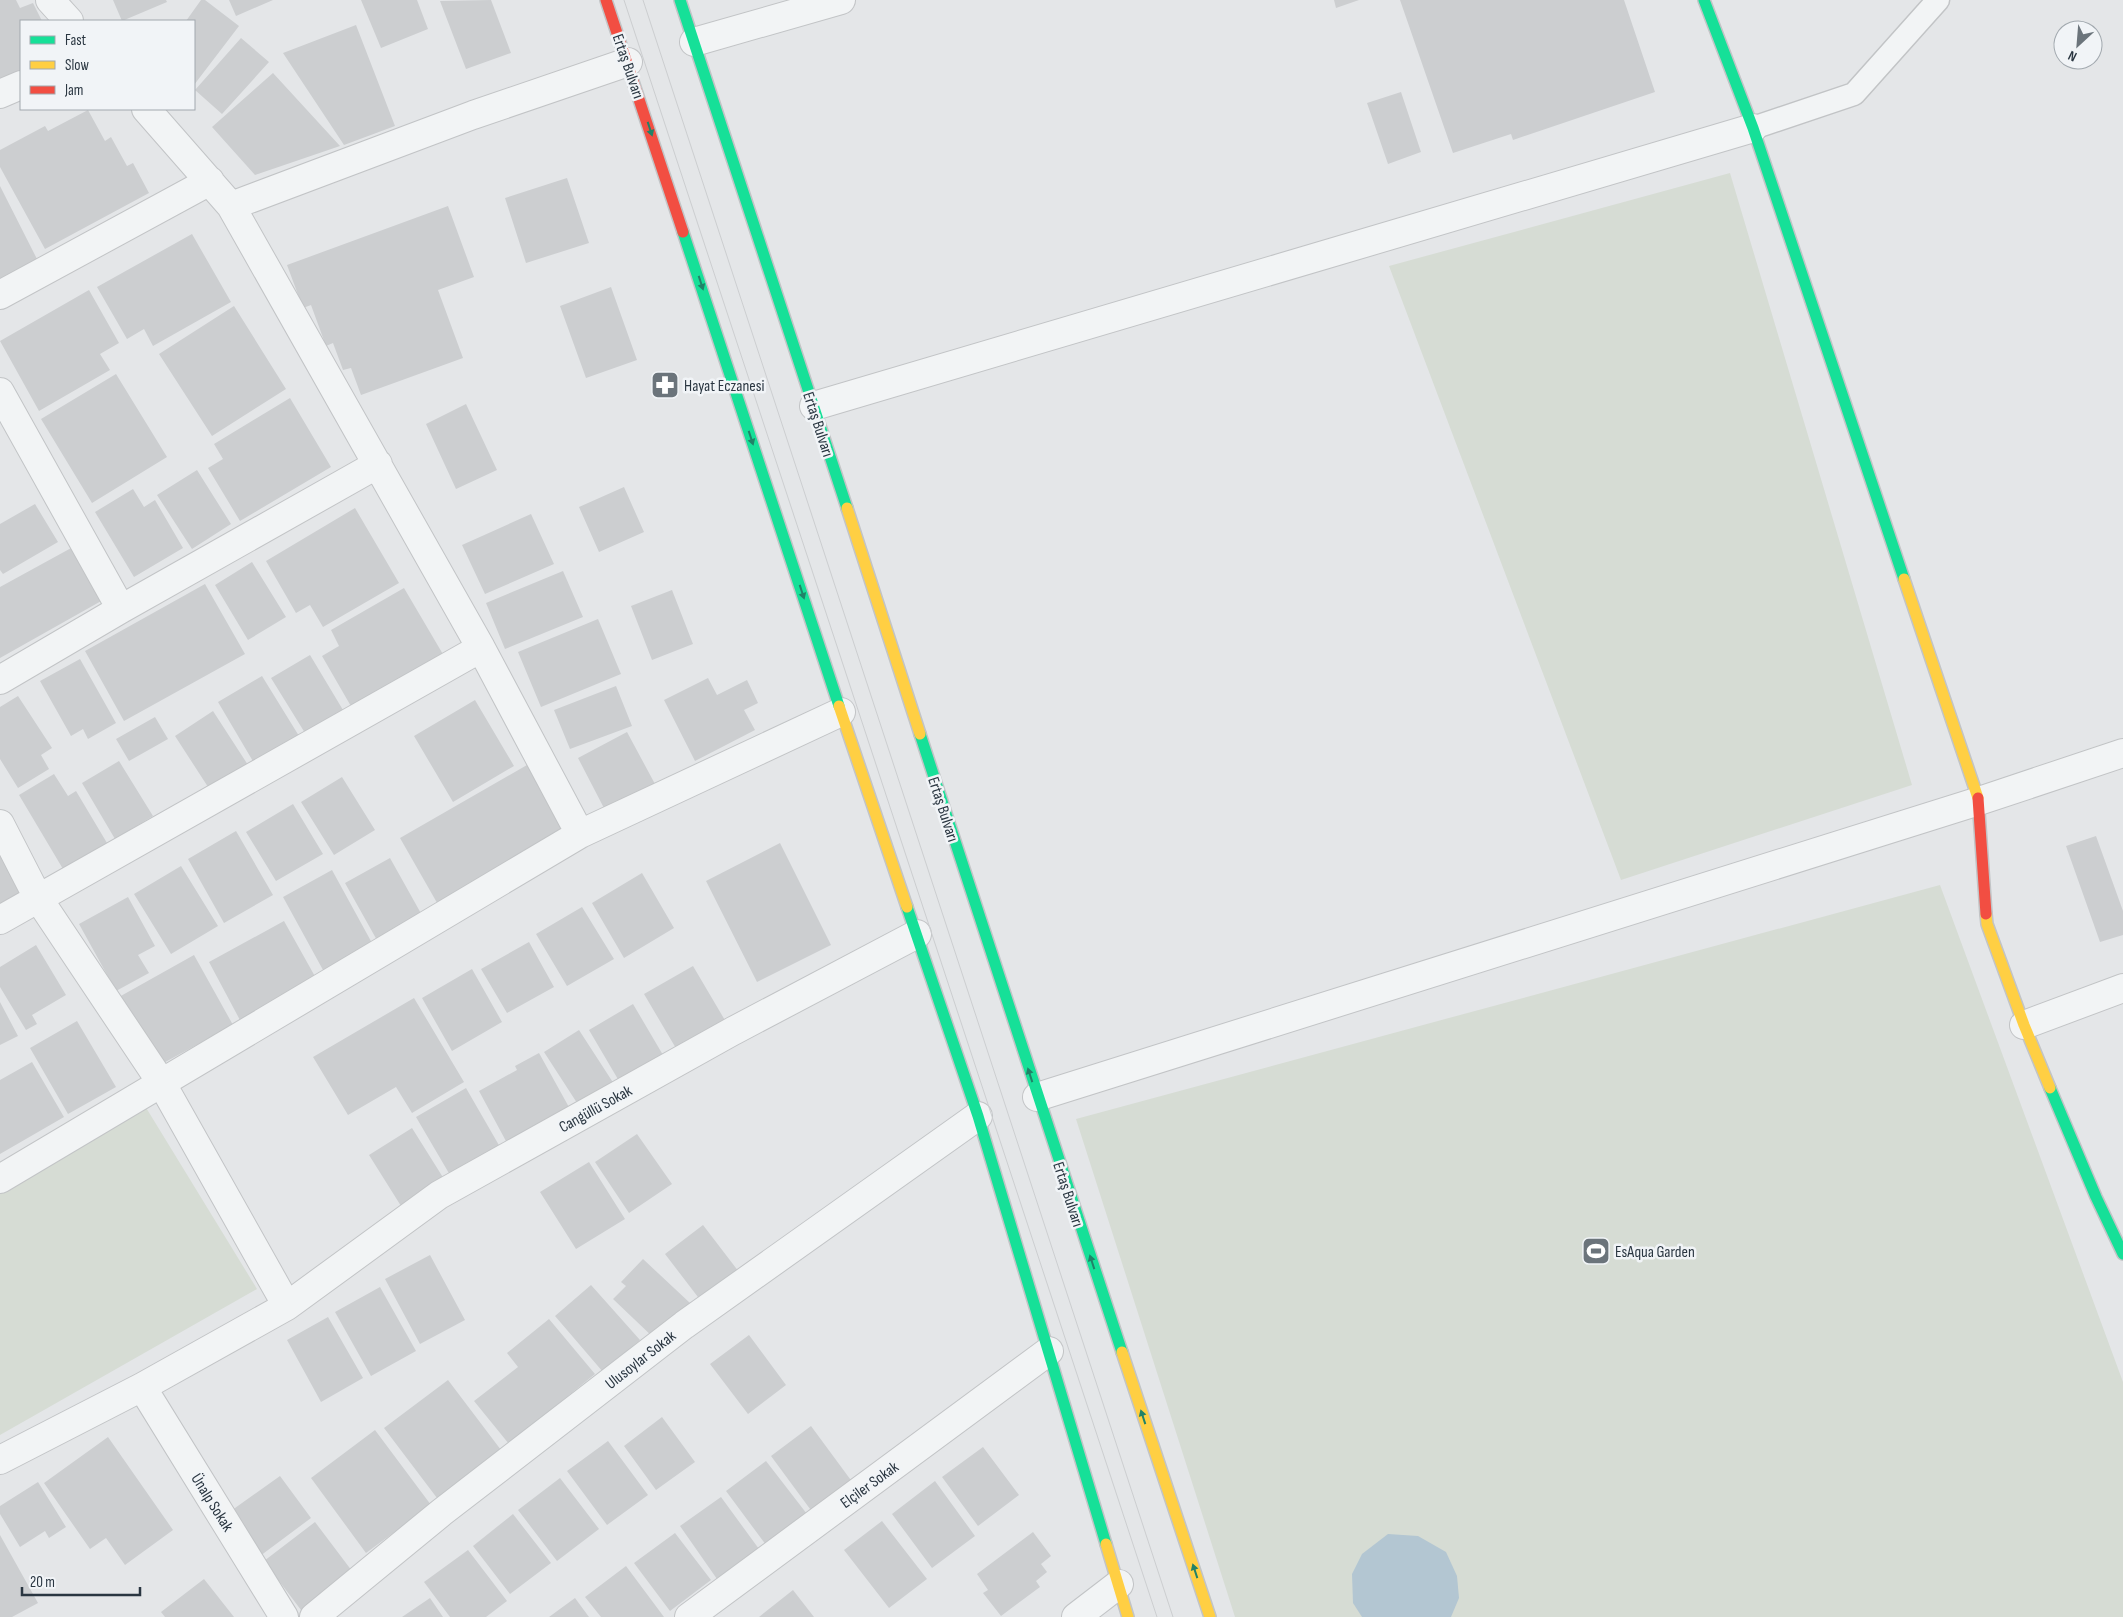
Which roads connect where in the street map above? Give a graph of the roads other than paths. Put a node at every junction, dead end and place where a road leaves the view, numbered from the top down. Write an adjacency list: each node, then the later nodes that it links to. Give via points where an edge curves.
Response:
1 (50, 0): 7 (street)
2 (606, 0): 9 (main road, Ertaş Bulvarı)
3 (680, 0): 8 (main road, Ertaş Bulvarı)
4 (841, 0): 8 (street)
5 (1704, 0): 13 (main road)
6 (1938, 0): 13 (lane, via 1854,94)
7 (68, 20)
8 (694, 42): 18 (main road, Ertaş Bulvarı)
9 (628, 62): 15 (street, via 473,115); 23 (main road, Ertaş Bulvarı, one-way to 23)
10 (20, 85): 11 (street)
11 (0, 94)
12 (147, 110): 14 (street)
13 (1753, 128): 18 (street); 25 (main road)
14 (210, 181): 15 (street); 16 (street)
15 (231, 206): 19 (street)
16 (0, 294)
17 (0, 392): 20 (street)
18 (814, 406): 34 (main road, Ertaş Bulvarı, one-way to 18)
19 (378, 464): 20 (street); 21 (street)
20 (121, 609): 22 (street)
21 (481, 648): 27 (street); 28 (street)
22 (0, 680)
23 (841, 712): 27 (street); 30 (main road, Ertaş Bulvarı)
24 (2123, 752): 25 (street)
25 (1979, 801): 32 (main road, via 1987,924); 34 (street)
26 (0, 824): 28 (street)
27 (580, 834): 33 (street)
28 (38, 898): 29 (street); 33 (street)
29 (0, 920)
30 (917, 934): 35 (main road, Ertaş Bulvarı); 38 (street, Cangüllü Sokak, via 733,1030 440,1195)
31 (2123, 988): 32 (street)
32 (2024, 1025): 37 (main road)
33 (161, 1082): 36 (street); 38 (street)
34 (1036, 1097): 48 (main road, Ertaş Bulvarı, one-way to 34)
35 (978, 1116): 39 (main road, Ertaş Bulvarı); 44 (street, Ulusoylar Sokak, via 684,1324 442,1512)
36 (0, 1179)
37 (2123, 1254)
38 (287, 1306): 40 (street, Cangüllü Sokak)
39 (1049, 1351): 42 (main road, Ertaş Bulvarı); 45 (street, Elçiler Sokak)
40 (142, 1386): 41 (street, Cangüllü Sokak); 43 (street, Ünalp Sokak)
41 (0, 1460)
42 (1119, 1584): 46 (street); 47 (main road, Ertaş Bulvarı)
43 (284, 1617)
44 (314, 1617)
45 (689, 1617)
46 (1076, 1617)
47 (1128, 1617)
48 (1210, 1617)

